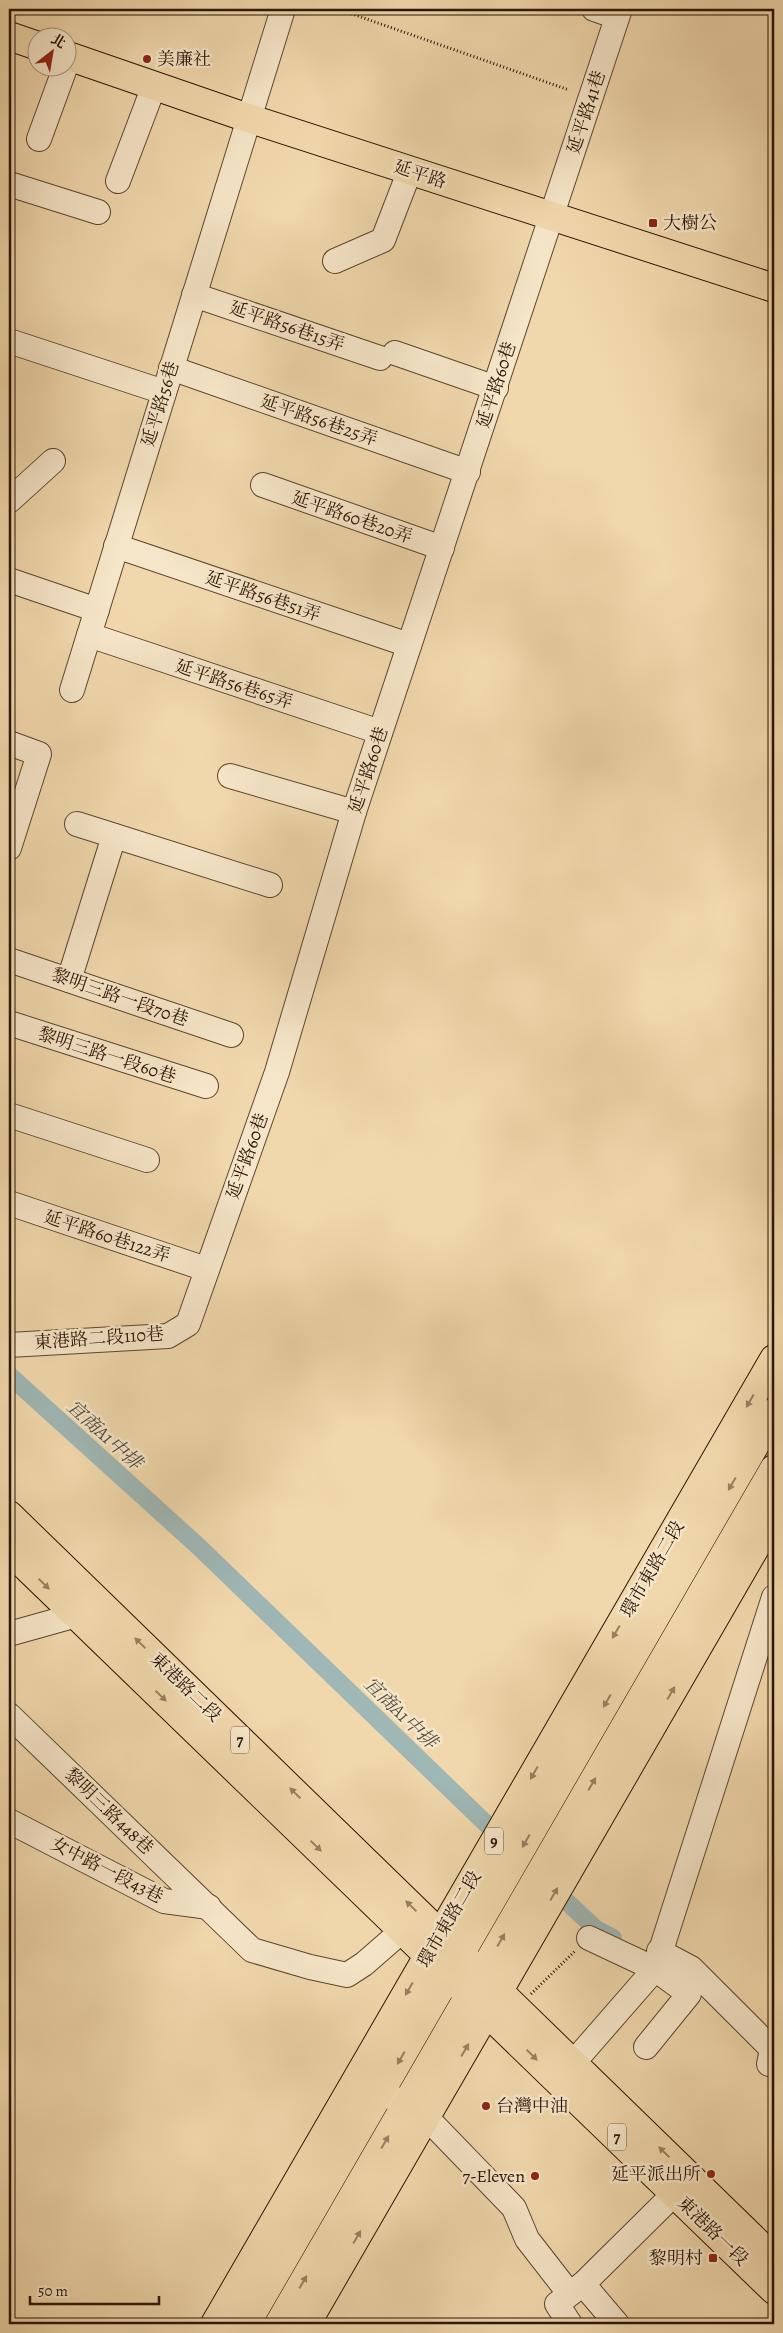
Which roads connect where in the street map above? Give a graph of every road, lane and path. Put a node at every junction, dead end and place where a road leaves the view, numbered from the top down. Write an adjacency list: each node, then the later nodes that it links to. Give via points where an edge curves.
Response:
1 (283, 9): 11 (street, 延平路56巷)
2 (338, 9): 10 (path)
3 (594, 9): 4 (street)
4 (619, 13): 17 (street, 延平路41巷)
5 (9, 36): 6 (main road)
6 (28, 43)
7 (78, 63): 9 (main road, 延平路)
8 (61, 78): 12 (street)
9 (154, 86): 11 (main road, 延平路); 14 (street)
10 (568, 90)
11 (248, 118): 13 (main road, 延平路); 20 (street, 延平路56巷)
12 (39, 139)
13 (410, 170): 17 (main road, 延平路); 18 (street, via 383,240)
14 (118, 181)
15 (9, 184): 16 (street)
16 (98, 212)
17 (552, 216): 19 (main road, 延平路); 23 (street, 延平路60巷)
18 (336, 261)
19 (774, 288)
20 (194, 295): 22 (street, 延平路56巷); 23 (street, 延平路56巷15弄)
21 (9, 341): 24 (street)
22 (171, 368): 24 (street, 延平路56巷); 26 (street, 延平路56巷25弄)
23 (496, 388): 26 (street, 延平路60巷)
24 (164, 392): 29 (street, 延平路56巷)
25 (53, 461): 28 (street)
26 (468, 472): 30 (street, 延平路60巷)
27 (263, 485): 30 (street, 延平路60巷20弄)
28 (9, 501)
29 (116, 546): 32 (street, 延平路56巷); 34 (street, 延平路56巷51弄)
30 (442, 548): 34 (street, 延平路60巷)
31 (9, 580): 32 (street)
32 (97, 610): 33 (street, 延平路56巷)
33 (89, 635): 35 (street, 延平路56巷); 36 (street, 延平路56巷65弄)
34 (409, 645): 36 (street, 延平路60巷)
35 (72, 690)
36 (380, 732): 39 (street, 延平路60巷)
37 (9, 743): 42 (street, via 39,754)
38 (230, 776): 39 (street)
39 (354, 812): 52 (street, 延平路60巷, via 277,1072)
40 (77, 824): 41 (street)
41 (114, 836): 43 (street); 45 (street)
42 (9, 848)
43 (270, 885)
44 (9, 960): 45 (street, 黎明三路一段70巷)
45 (69, 980): 47 (street, 黎明三路一段70巷)
46 (9, 1023): 48 (street, 黎明三路一段60巷)
47 (231, 1035)
48 (206, 1086)
49 (9, 1115): 50 (street)
50 (147, 1160)
51 (9, 1203): 52 (street, 延平路60巷122弄)
52 (206, 1269): 53 (street, 延平路60巷)
53 (188, 1324): 54 (street, 東港路二段110巷, via 168,1336)
54 (9, 1345)
55 (774, 1359): 57 (main road, 環市東路二段 / 9, one-way to 57)
56 (774, 1412): 58 (main road, 環市東路二段 / 9)
57 (727, 1441): 58 (main road); 72 (main road, 環市東路二段 / 9, one-way to 72)
58 (750, 1454): 59 (main road); 74 (main road, 環市東路二段 / 9, one-way to 74)
59 (774, 1469): 74 (main road, 環市東路二段 / 9, one-way to 59)
60 (9, 1515): 64 (main road, 東港路二段 / 7)
61 (774, 1515): 74 (main road, 環市東路二段 / 9, one-way to 61)
62 (9, 1550): 65 (main road, 東港路二段 / 7, one-way to 65)
63 (774, 1597): 73 (street)
64 (105, 1608): 65 (street); 72 (main road, 東港路二段 / 7, one-way to 64)
65 (76, 1615): 66 (street); 70 (main road, 東港路二段 / 7, one-way to 70)
66 (9, 1634)
67 (9, 1715): 69 (street, 黎明三路448巷)
68 (9, 1820): 69 (street, 女中路一段43巷, via 164,1901)
69 (209, 1908): 70 (street, 黎明三路448巷, via 252,1950 310,1968 347,1975)
70 (403, 1930): 72 (main road, 東港路二段 / 7)
71 (589, 1938): 73 (street); 74 (path)
72 (435, 1945): 74 (main road, 東港路二段 / 7); 78 (main road, 環市東路二段 / 9, one-way to 78)
73 (657, 1960): 75 (street, via 689,1994); 76 (street); 77 (street, via 691,1968 772,2049)
74 (477, 1984): 76 (main road, 東港路一段 / 7); 79 (main road, 環市東路二段 / 9, one-way to 79); 80 (main road, 環市東路二段 / 9, one-way to 74); 81 (main road, 東港路一段 / 7, one-way to 81)
75 (646, 2047)
76 (573, 2064): 82 (main road, 東港路一段 / 7, one-way to 76)
77 (769, 2064)
78 (358, 2077): 79 (street); 86 (main road, 環市東路二段 / 9)
79 (382, 2091): 80 (street); 87 (main road, 環市東路二段 / 9)
80 (416, 2112): 84 (street, via 514,2208 526,2239); 88 (main road, 環市東路二段 / 9, one-way to 80); 89 (main road, 環市東路二段 / 9, one-way to 80)
81 (674, 2194): 82 (main road, 東港路一段 / 7); 84 (street)
82 (719, 2221): 83 (main road, 東港路一段 / 7); 85 (main road, 東港路一段 / 7)
83 (774, 2259)
84 (576, 2288): 90 (street, via 556,2304); 91 (street)
85 (774, 2290)
86 (215, 2324)
87 (246, 2324)
88 (279, 2324)
89 (306, 2324)
90 (570, 2324)
91 (617, 2324)

